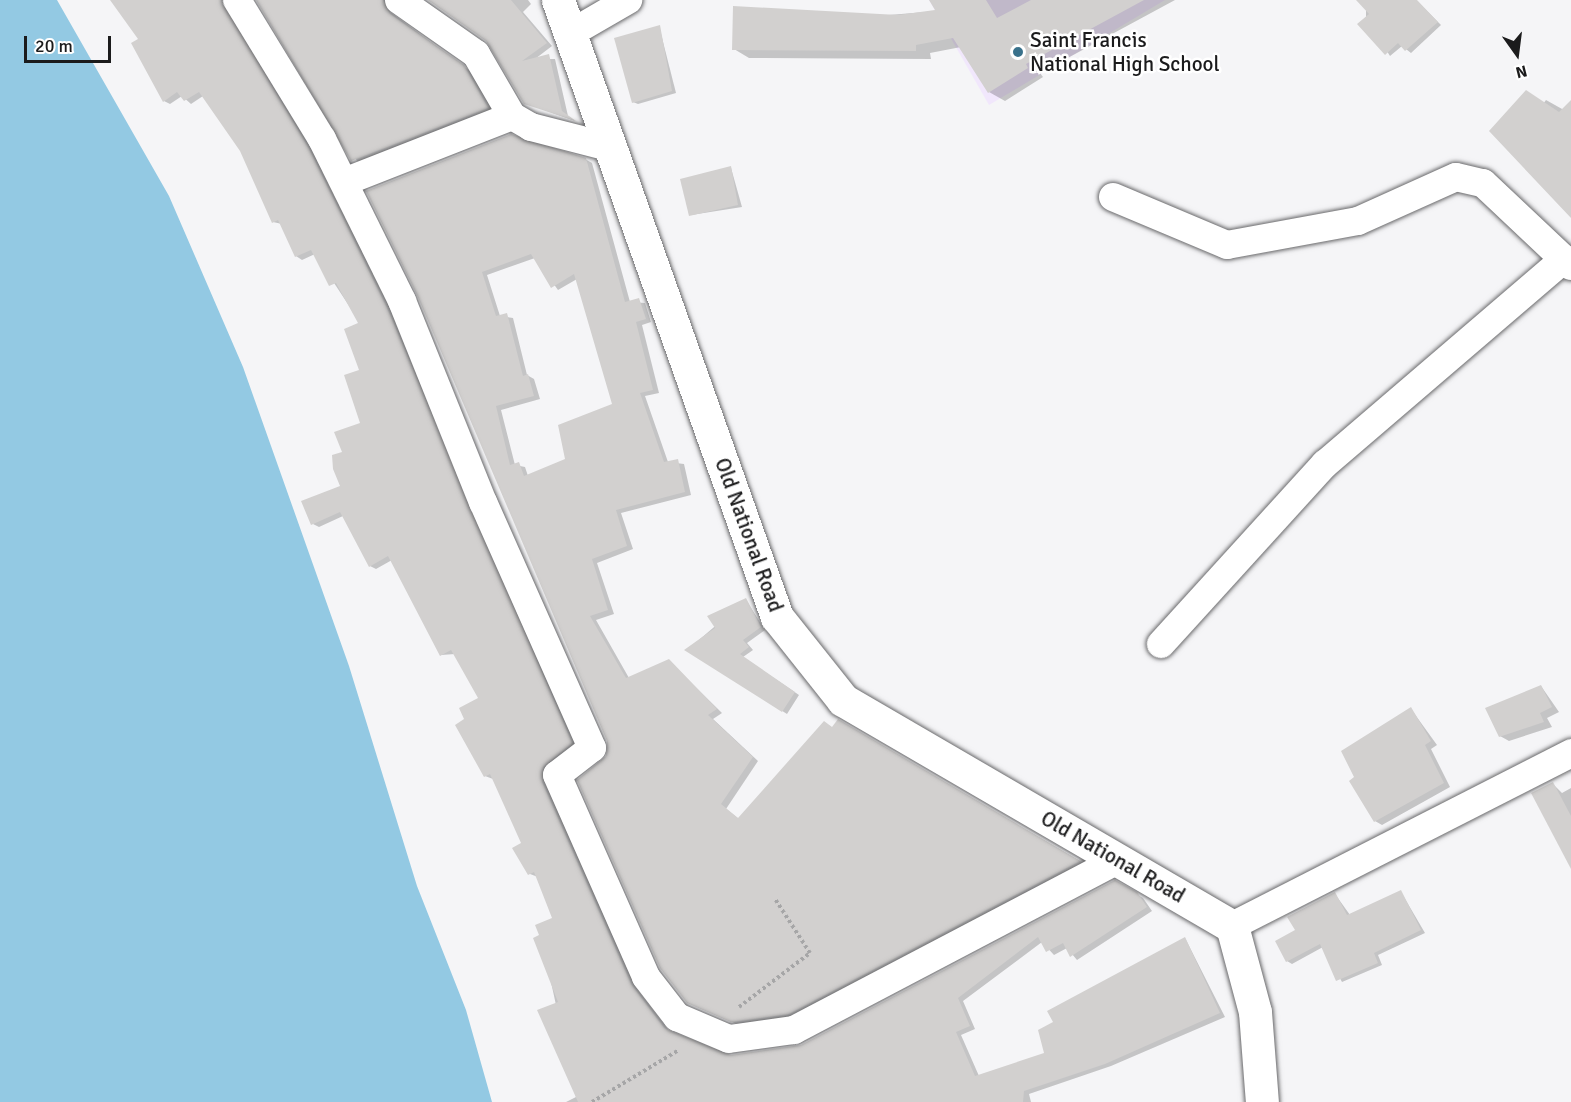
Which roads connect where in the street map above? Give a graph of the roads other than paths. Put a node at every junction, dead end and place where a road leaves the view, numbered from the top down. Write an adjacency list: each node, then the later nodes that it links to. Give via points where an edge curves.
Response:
1 (237, 0): 8 (street)
2 (399, 0): 6 (street, via 477,54)
3 (558, 0): 5 (main road, Old National Road)
4 (628, 0): 5 (street)
5 (573, 32): 7 (main road, Old National Road)
6 (512, 116): 7 (street, via 531,127); 8 (street)
7 (614, 148): 13 (main road, Old National Road, via 777,617 843,699)
8 (344, 182): 13 (street, via 402,301 483,502 592,748 556,775 646,977 677,1017 729,1039 794,1030)
9 (1113, 196): 10 (street, via 1227,245 1358,221 1456,177 1484,183)
10 (1567, 262): 11 (street, via 1325,464)
11 (1161, 644)
12 (1571, 753): 14 (street)
13 (1118, 860): 14 (main road, Old National Road)
14 (1232, 926): 15 (main road, via 1255,1012)
15 (1262, 1102)

